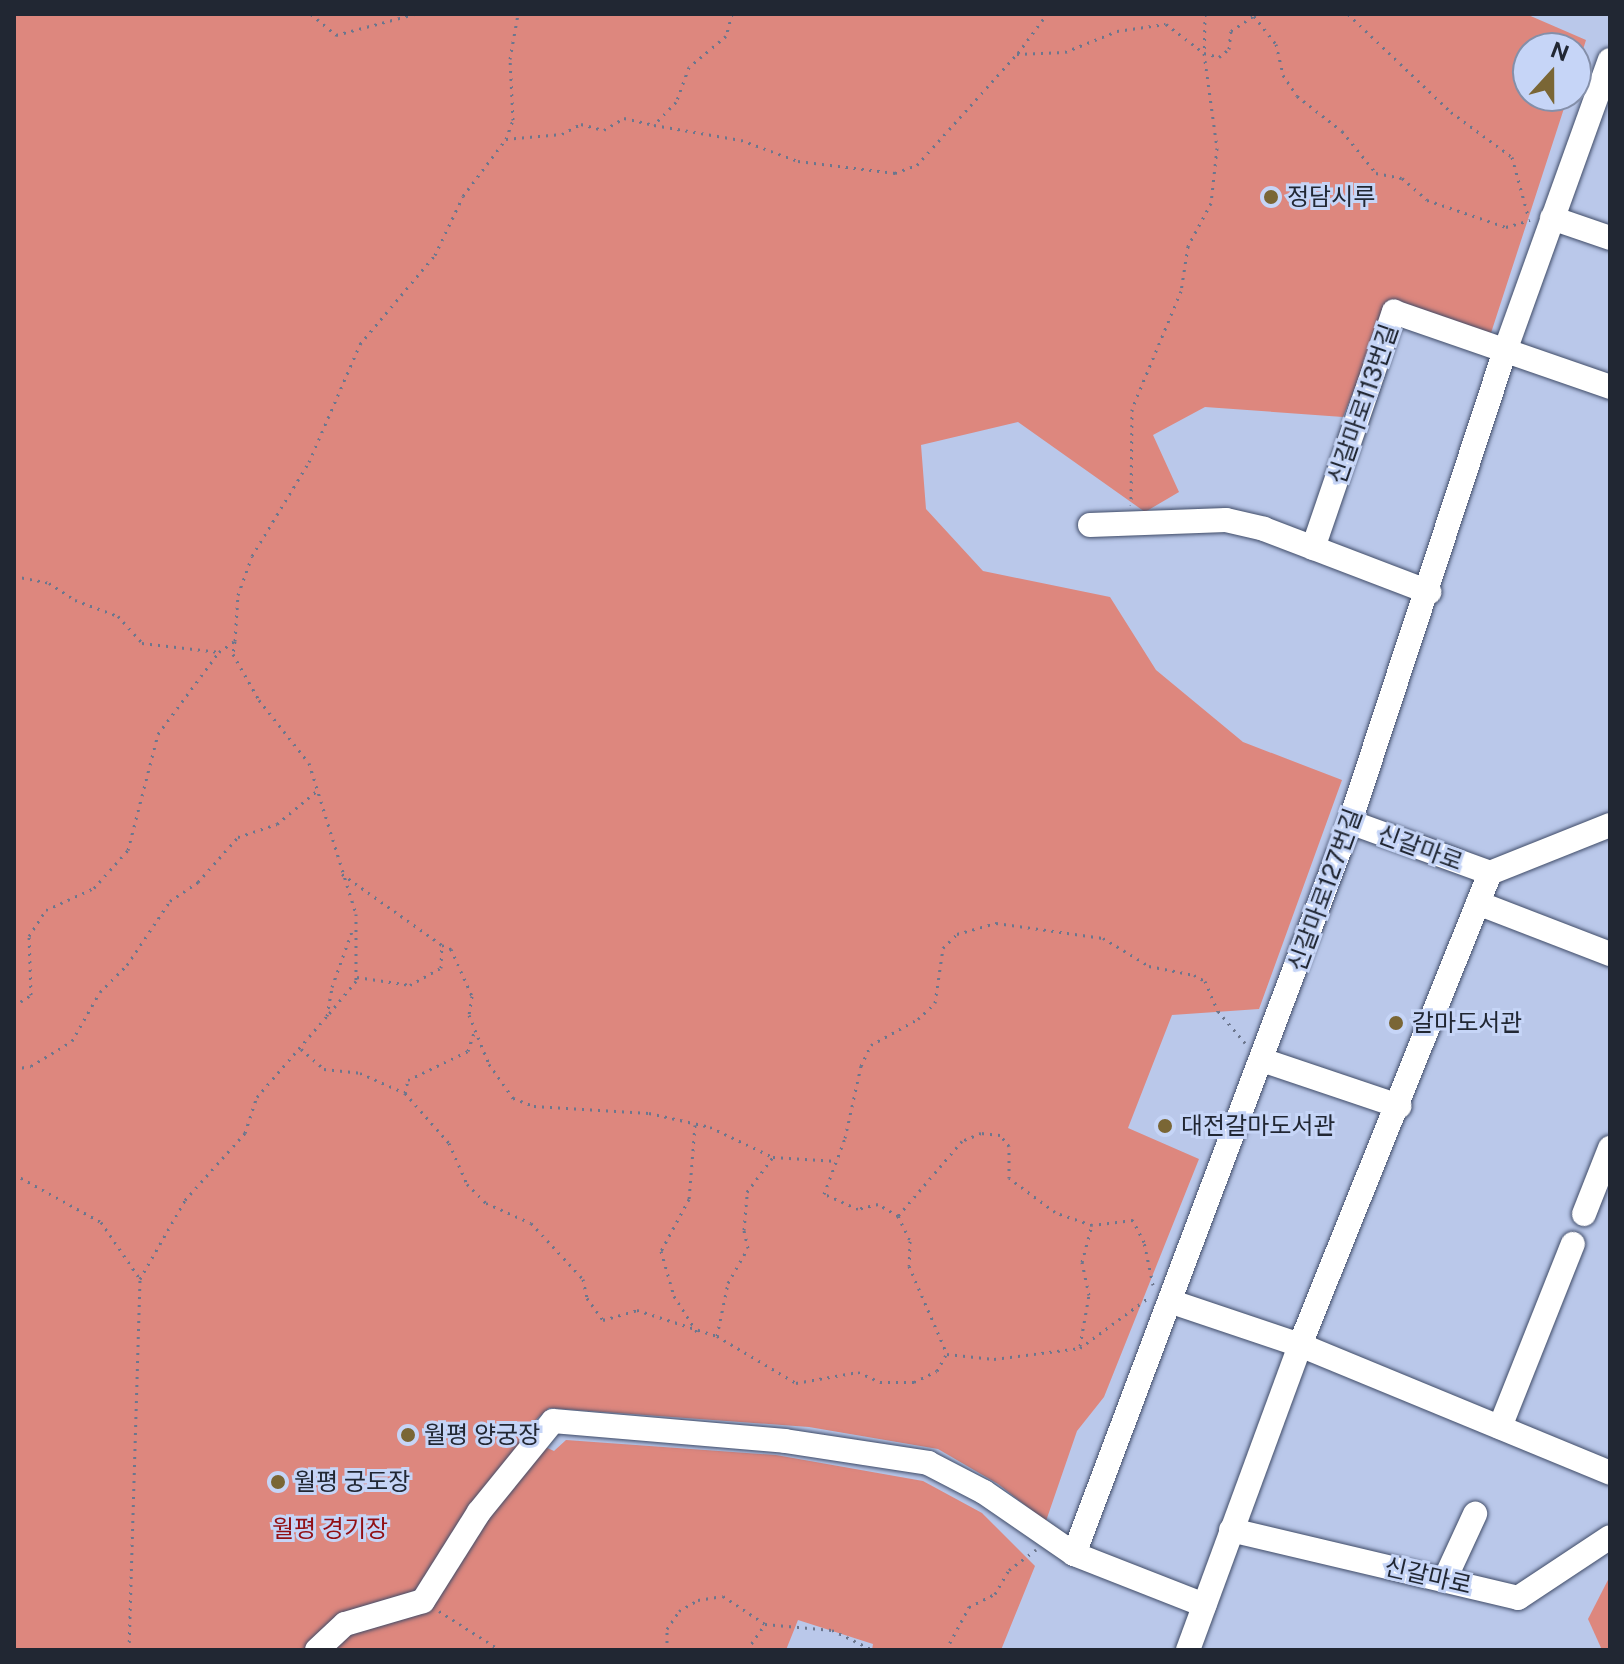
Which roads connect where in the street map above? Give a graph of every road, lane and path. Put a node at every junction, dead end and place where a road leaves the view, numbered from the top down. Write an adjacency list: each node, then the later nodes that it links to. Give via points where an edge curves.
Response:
1 (311, 14): 2 (path, via 336,35)
2 (415, 14)
3 (518, 14): 13 (path, via 510,59 513,120)
4 (732, 14): 12 (path, via 726,36 689,67 676,102)
5 (1047, 14): 10 (path)
6 (1205, 14): 9 (path)
7 (1348, 14): 14 (path, via 1451,112 1512,157)
8 (1255, 15): 9 (path, via 1231,31 1229,49 1219,57); 14 (path, via 1276,44 1283,75 1297,96 1342,131 1376,173 1402,178 1427,200 1506,227)
9 (1204, 53): 10 (path, via 1166,24 1117,31 1065,52); 18 (path, via 1217,148 1211,203 1188,246 1181,291 1132,409 1128,491)
10 (1017, 54): 12 (path, via 917,165 895,173 798,161 741,140)
11 (1610, 60): 14 (street, 신갈마로127번길)
12 (654, 125): 13 (path, via 624,118 604,130 581,124 562,134)
13 (506, 139): 23 (path, via 463,196 435,255 360,344 309,462 252,556 238,595)
14 (1541, 219): 15 (street); 16 (street, 신갈마로127번길)
15 (1610, 238)
16 (1505, 351): 17 (street, 신갈마로113번길); 20 (street, 신갈마로113번길, via 1394,312); 22 (street, 신갈마로127번길)
17 (1609, 384)
18 (1135, 520): 19 (street); 20 (street, via 1226,520)
19 (1090, 525)
20 (1313, 548): 22 (street)
21 (14, 576): 24 (path, via 49,583 75,600 118,616 142,643)
22 (1429, 592): 26 (street, 신갈마로127번길)
23 (235, 641): 24 (path); 25 (path, via 233,654 259,700 293,739)
24 (219, 652): 35 (path, via 158,734 128,850 94,888 46,910 29,936 31,995)
25 (319, 789): 29 (path); 40 (path, via 277,824 238,837 198,882 170,901 127,965 100,992 72,1041 31,1066)
26 (1350, 822): 28 (street, 신갈마로); 39 (street, 신갈마로127번길)
27 (1610, 825): 28 (street, 신갈마로)
28 (1490, 873): 30 (street, 신갈마로)
29 (342, 874): 31 (path, via 356,914); 32 (path)
30 (1478, 903): 33 (street); 42 (street, 신갈마로)
31 (352, 931): 34 (path); 36 (path)
32 (442, 945): 34 (path, via 441,968 410,985); 37 (path, via 451,949 472,996 469,1015)
33 (1610, 954)
34 (357, 977): 36 (path, via 349,996)
35 (14, 1006)
36 (327, 1016): 38 (path)
37 (474, 1033): 41 (path, via 468,1051 408,1080); 43 (path, via 496,1079 513,1098 534,1106 649,1113)
38 (300, 1048): 41 (path, via 324,1069 360,1073); 52 (path, via 257,1097 245,1133 185,1200)
39 (1262, 1060): 42 (street); 46 (path, via 1229,1026 1205,981 1194,975 1149,966 1103,938 996,923 957,934 943,948 935,1003 918,1019 871,1045); 53 (street, 신갈마로127번길)
40 (14, 1069)
41 (405, 1093): 54 (path, via 449,1143 467,1184 486,1203 531,1223 583,1279 587,1298 603,1320 637,1310)
42 (1399, 1106): 56 (street, 신갈마로)
43 (695, 1125): 45 (path, via 735,1136); 54 (path, via 689,1199 664,1236 661,1251 674,1296)
44 (1610, 1148): 48 (street)
45 (773, 1157): 46 (path); 55 (path, via 747,1192 748,1248 728,1283)
46 (837, 1161): 49 (path, via 824,1194 858,1209 878,1204)
47 (14, 1174): 52 (path, via 101,1222)
48 (1584, 1214)
49 (898, 1216): 50 (path, via 962,1141 981,1133 1000,1135 1009,1146 1009,1178 1019,1189 1055,1212); 58 (path, via 910,1241 909,1266)
50 (1092, 1225): 57 (path, via 1082,1262 1089,1295); 57 (path, via 1133,1220 1144,1242 1154,1291 1138,1311)
51 (1573, 1244): 59 (street)
52 (140, 1279): 70 (path)
53 (1172, 1302): 56 (street); 65 (street, 신갈마로127번길)
54 (697, 1332): 55 (path)
55 (717, 1336): 58 (path, via 796,1383 858,1372 880,1382 914,1382 937,1371)
56 (1300, 1345): 59 (street); 62 (street, 신갈마로)
57 (1080, 1348): 58 (path, via 994,1359)
58 (947, 1354)
59 (1500, 1427): 60 (street)
60 (1610, 1473)
61 (1475, 1514): 66 (street)
62 (1231, 1530): 66 (street, 신갈마로); 68 (street, 신갈마로)
63 (1610, 1537): 66 (street, 신갈마로, via 1518,1598)
64 (1048, 1540): 65 (street); 67 (street, via 984,1492 928,1463 785,1441 553,1421 479,1512); 76 (path, via 1009,1570 995,1594 969,1607)
65 (1074, 1554): 68 (street)
66 (1445, 1579)
67 (423, 1601): 71 (street, via 345,1624); 72 (path)
68 (1204, 1605): 77 (street, 신갈마로)
69 (765, 1624): 73 (path, via 748,1618 723,1596 698,1600 679,1611 667,1629); 74 (path); 75 (path, via 832,1630)
70 (129, 1650)
71 (317, 1650)
72 (500, 1650)
73 (667, 1650)
74 (747, 1650)
75 (873, 1650)
76 (946, 1650)
77 (1188, 1650)

